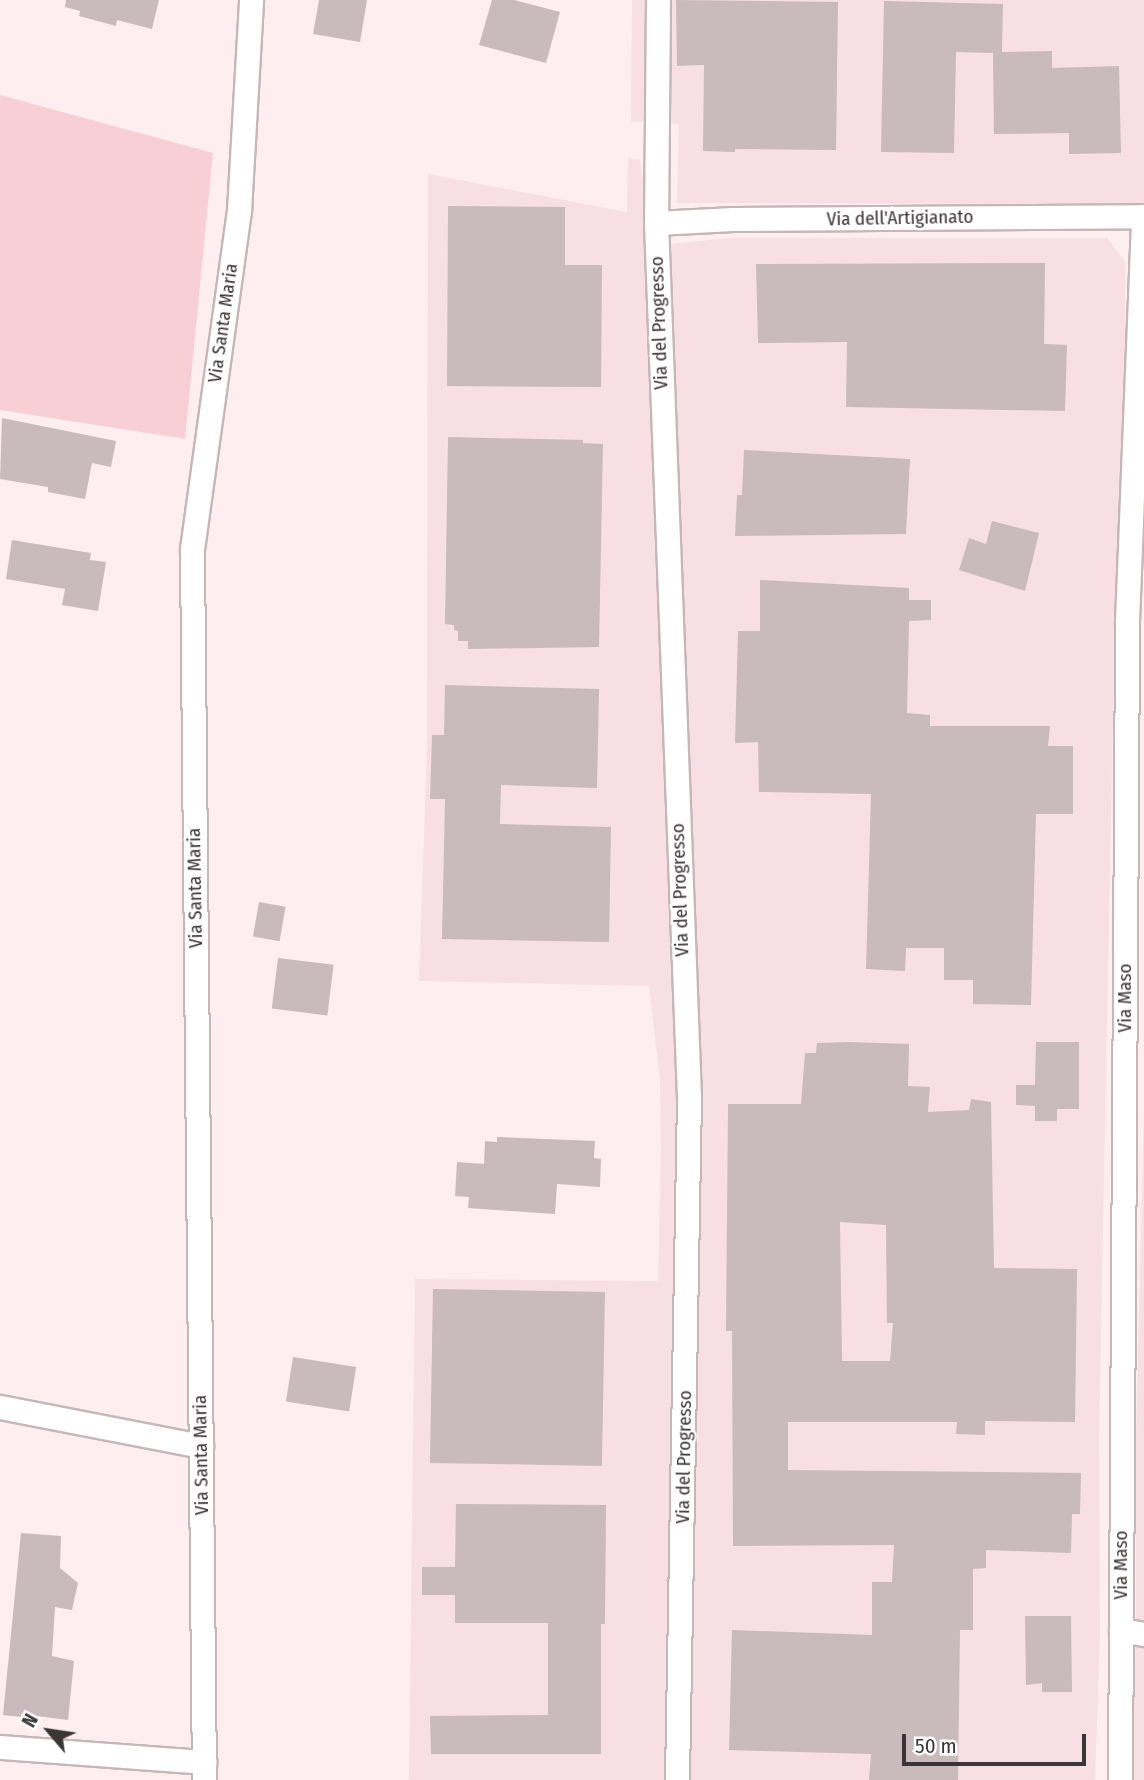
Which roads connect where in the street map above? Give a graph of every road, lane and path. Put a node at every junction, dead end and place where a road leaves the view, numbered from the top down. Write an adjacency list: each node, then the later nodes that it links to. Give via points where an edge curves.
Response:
1 (251, 0): 6 (street, Via Santa Maria, via 239,210 192,549)
2 (659, 0): 4 (street, Via del Progresso)
3 (1143, 216): 4 (street, Via dell'Artigianato); 7 (street, Via Maso, via 1127,621)
4 (656, 223): 11 (street, Via del Progresso, via 689,1097)
5 (0, 1407): 6 (street)
6 (201, 1446): 10 (street, Via Santa Maria)
7 (1121, 1630): 8 (street); 12 (street, Via Maso)
8 (1144, 1634)
9 (0, 1747): 10 (street)
10 (204, 1771)
11 (677, 1780)
12 (1120, 1780)

